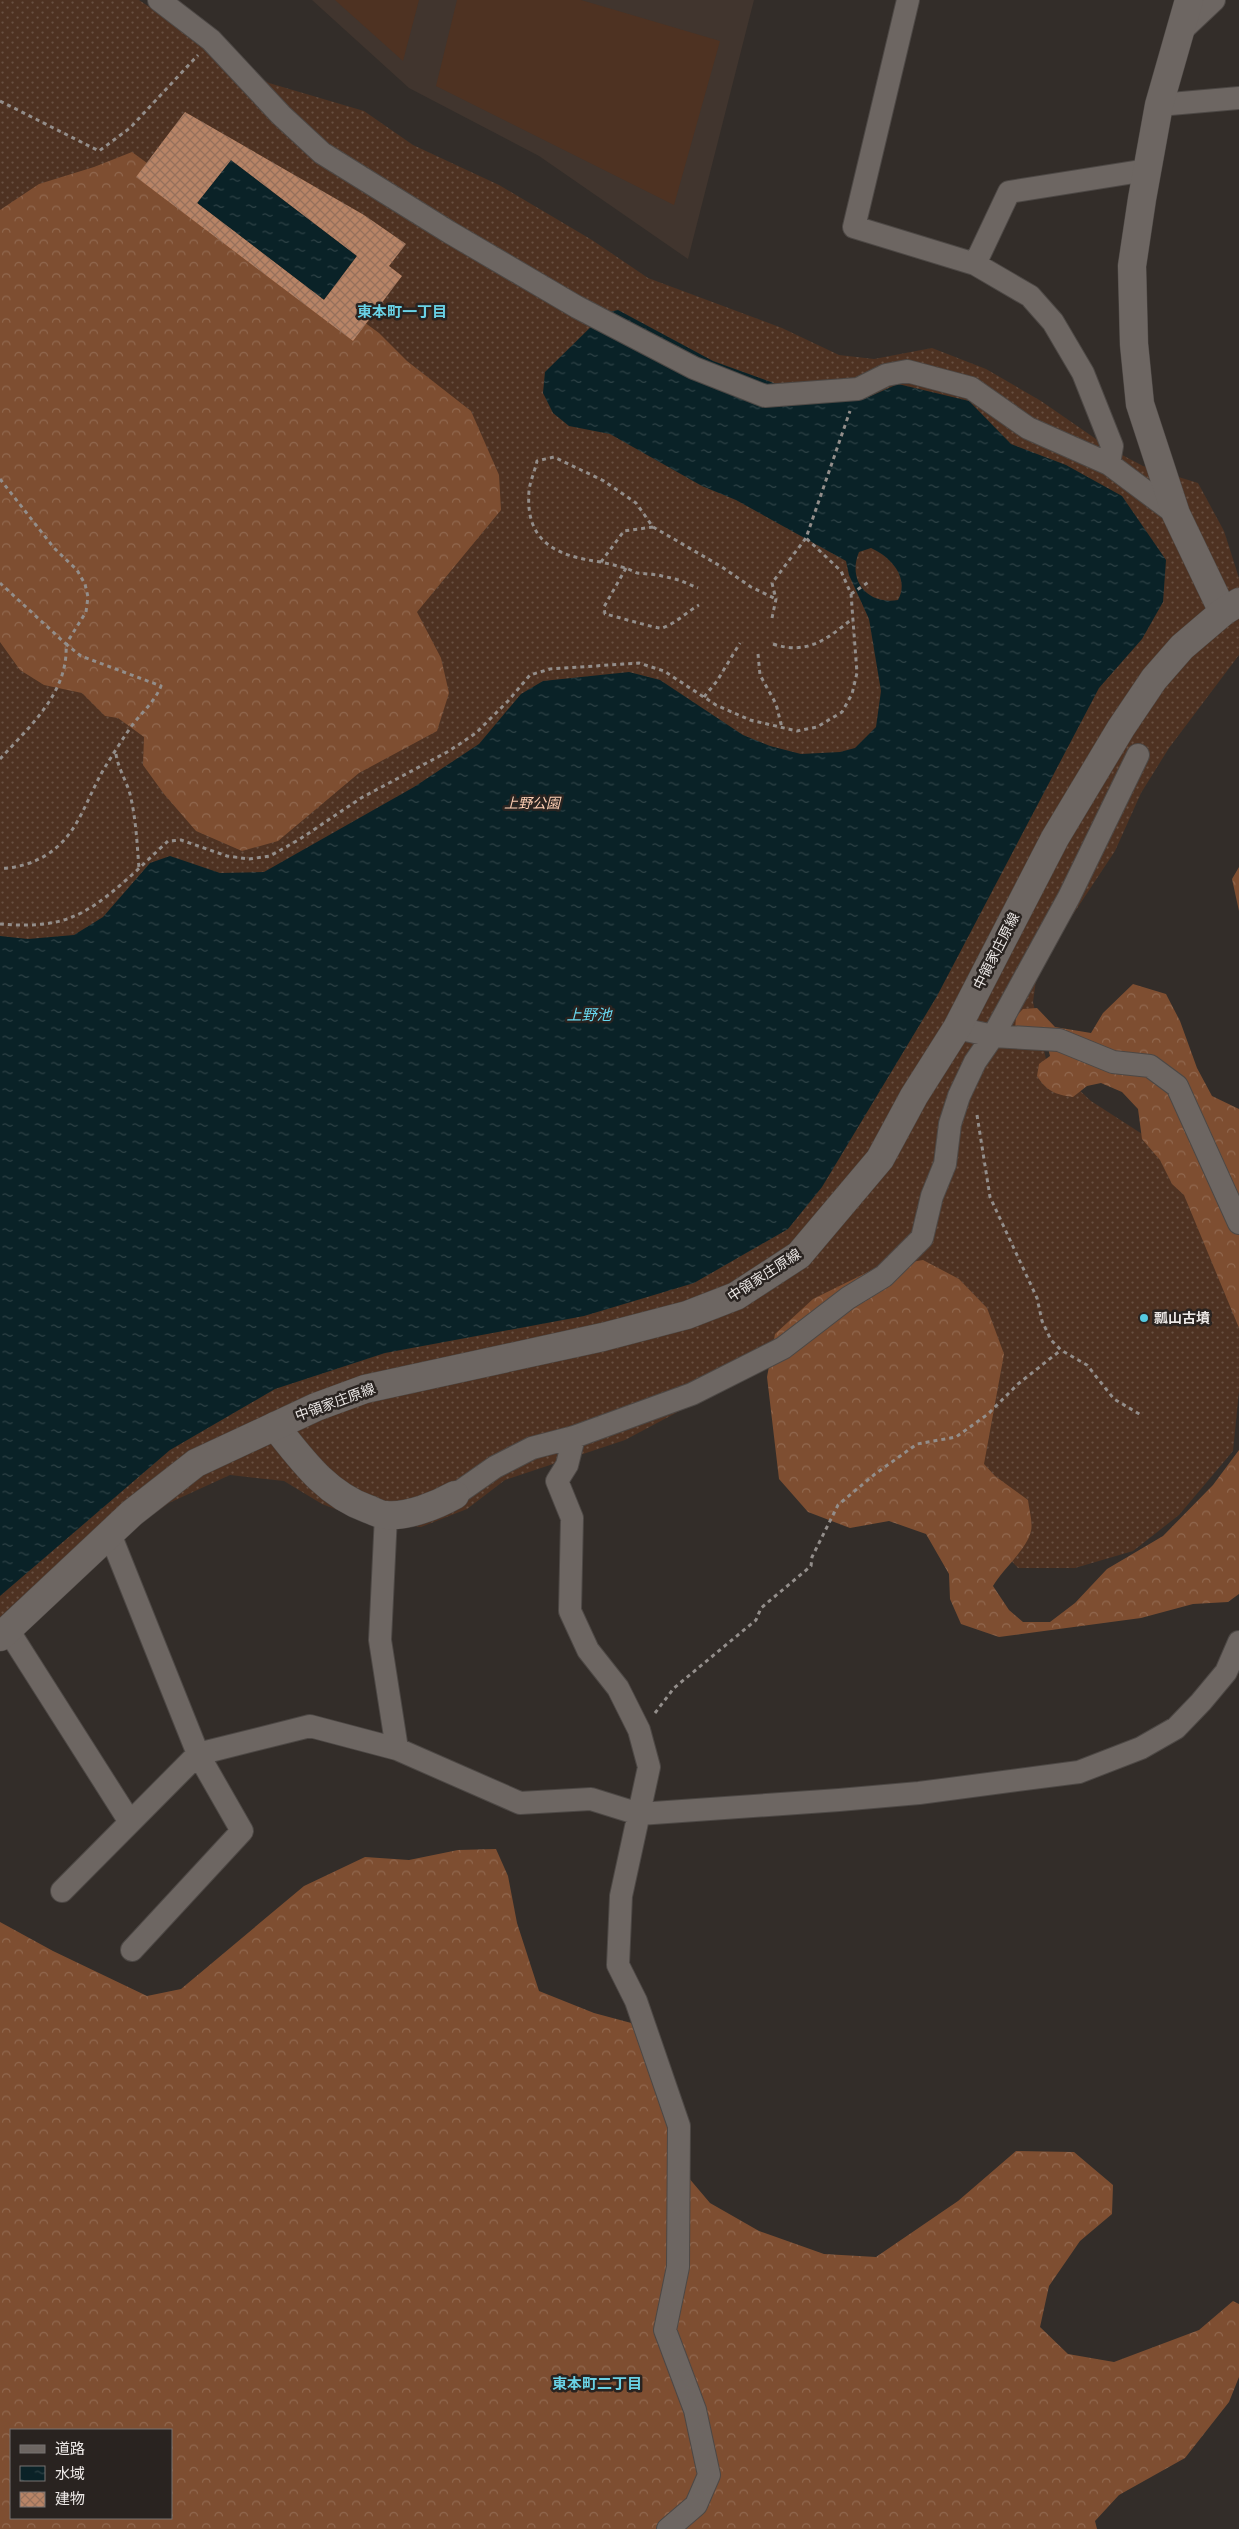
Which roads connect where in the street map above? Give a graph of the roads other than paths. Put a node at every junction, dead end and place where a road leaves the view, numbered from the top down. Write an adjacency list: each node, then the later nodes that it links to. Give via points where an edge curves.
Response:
1 (160, 0): 10 (street, via 211,40 281,115 322,153 577,307 694,368 765,396 858,389 886,374 907,371 971,388 1028,428)
2 (908, 0): 9 (street, via 854,227)
3 (1188, 0): 5 (main road)
4 (1214, 0): 5 (street)
5 (1179, 34): 7 (main road)
6 (1239, 98): 7 (street)
7 (1159, 105): 8 (main road)
8 (1147, 170): 9 (street, via 1009,192); 11 (main road, via 1132,266 1134,344 1140,404)
9 (975, 264): 10 (street, via 1030,296 1053,322 1083,373 1112,446)
10 (1109, 464): 11 (street)
11 (1176, 514): 12 (main road)
12 (1231, 607): 14 (main road, 中領家庄原線, via 1182,647 1154,679 1121,728 1055,838)
13 (1138, 755): 15 (street, via 1070,897)
14 (957, 1028): 15 (street); 17 (main road, 中領家庄原線, via 914,1096 880,1159 828,1223 799,1255 736,1296 687,1315 603,1337 365,1389)
15 (993, 1036): 16 (street, via 1059,1040 1112,1062 1150,1066 1163,1075 1177,1086); 18 (street, via 975,1062 959,1096 950,1124 944,1164 922,1238 884,1276 848,1298 782,1348 749,1366 692,1394)
16 (1239, 1223)
17 (275, 1426): 20 (main road, via 311,1472 336,1493 359,1506); 21 (main road, 中領家庄原線, via 196,1463)
18 (574, 1437): 19 (street, via 532,1448 495,1467); 26 (street, via 567,1465 557,1481 572,1518 570,1611 588,1650 618,1688 639,1730 649,1767)
19 (455, 1495): 20 (main road, via 430,1509)
20 (386, 1515): 24 (street, via 380,1640)
21 (110, 1534): 22 (main road, 中領家庄原線); 25 (street)
22 (4, 1634): 27 (street)
23 (1239, 1642): 26 (street, via 1226,1672 1176,1728 1141,1748 1079,1772 875,1797)
24 (397, 1749): 25 (street, via 310,1726); 26 (street, via 520,1803 591,1799)
25 (198, 1754): 27 (street); 29 (street, via 242,1831)
26 (639, 1814): 30 (street, via 621,1896 618,1965 636,2001 679,2126 678,2267 665,2330 696,2410 710,2475 696,2505)
27 (130, 1822): 28 (street)
28 (62, 1891)
29 (132, 1950)
30 (668, 2529)

